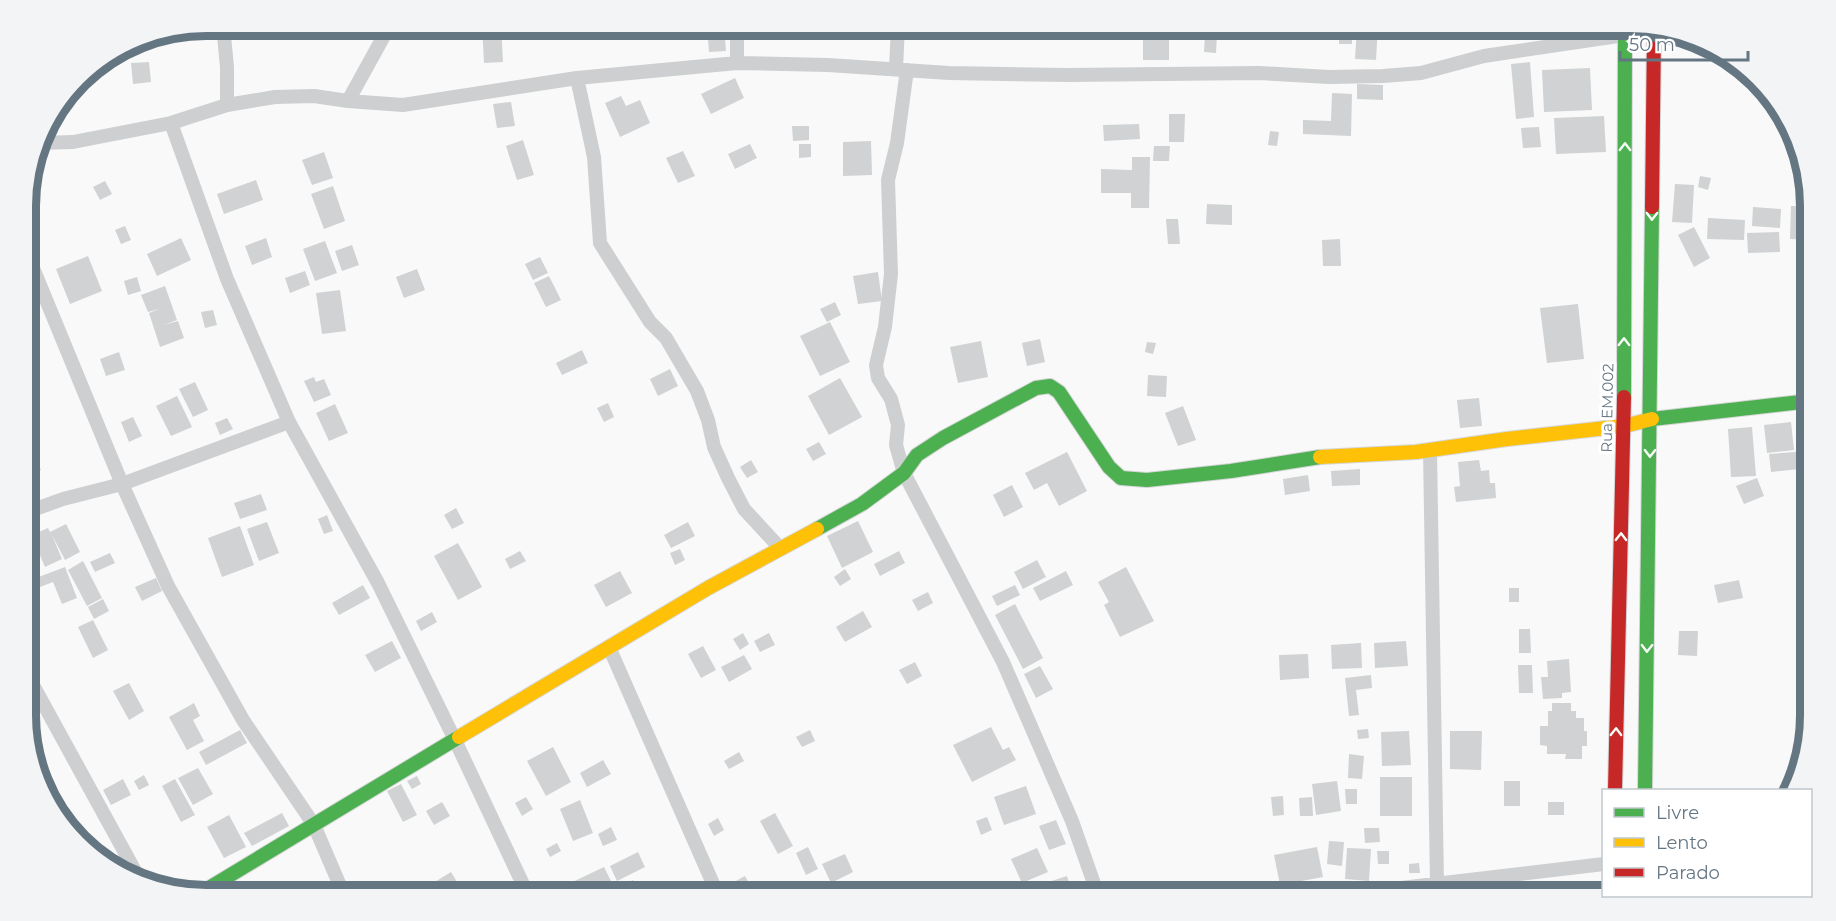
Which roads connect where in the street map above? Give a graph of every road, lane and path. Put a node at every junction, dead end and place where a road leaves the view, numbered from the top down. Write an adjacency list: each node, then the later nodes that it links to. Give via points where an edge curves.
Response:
1 (224, 36): 12 (street)
2 (384, 36): 11 (street)
3 (736, 36): 8 (street)
4 (899, 36): 9 (street)
5 (1592, 36): 9 (street, via 1484,56 1421,73 1383,76 1033,75)
6 (1625, 36): 19 (street, Rua EM.002, one-way to 6)
7 (1653, 37): 17 (street, one-way to 17)
8 (737, 63): 9 (street); 10 (street)
9 (902, 69): 21 (street, via 897,143 888,180 891,274 876,365 878,378 894,408 898,425 896,445)
10 (577, 78): 11 (street, via 403,105); 24 (street, via 594,157 600,243 650,322 666,338 697,391 714,447 744,509)
11 (348, 101): 12 (street, via 314,96 275,97)
12 (227, 105): 13 (street)
13 (171, 123): 14 (street, via 73,142); 18 (street, via 227,279)
14 (49, 141)
15 (36, 275): 22 (street)
16 (1800, 402): 17 (street)
17 (1651, 419): 19 (street); 29 (street, one-way to 29)
18 (289, 422): 22 (street); 27 (street, via 378,583)
19 (1623, 426): 20 (street); 28 (street, Rua EM.002, one-way to 19)
20 (1430, 450): 21 (street, via 1310,458 1147,480 1121,478 1059,392 1050,386 1036,388 943,438 917,454); 33 (street)
21 (904, 473): 24 (street, via 862,504); 38 (street, via 1003,662 1072,821)
22 (122, 484): 23 (street); 30 (street, via 168,586 206,655 243,720)
23 (36, 509)
24 (781, 549): 25 (street)
25 (609, 647): 27 (street); 37 (street)
26 (36, 690): 32 (street)
27 (455, 740): 30 (street); 36 (street)
28 (1615, 789)
29 (1645, 789)
30 (314, 825): 34 (street); 35 (street)
31 (1602, 864): 41 (street)
32 (133, 868)
33 (1437, 884): 39 (street); 40 (street)
34 (214, 885)
35 (339, 885)
36 (523, 885)
37 (714, 885)
38 (1094, 885)
39 (1428, 885)
40 (1443, 885)
41 (1480, 885)

